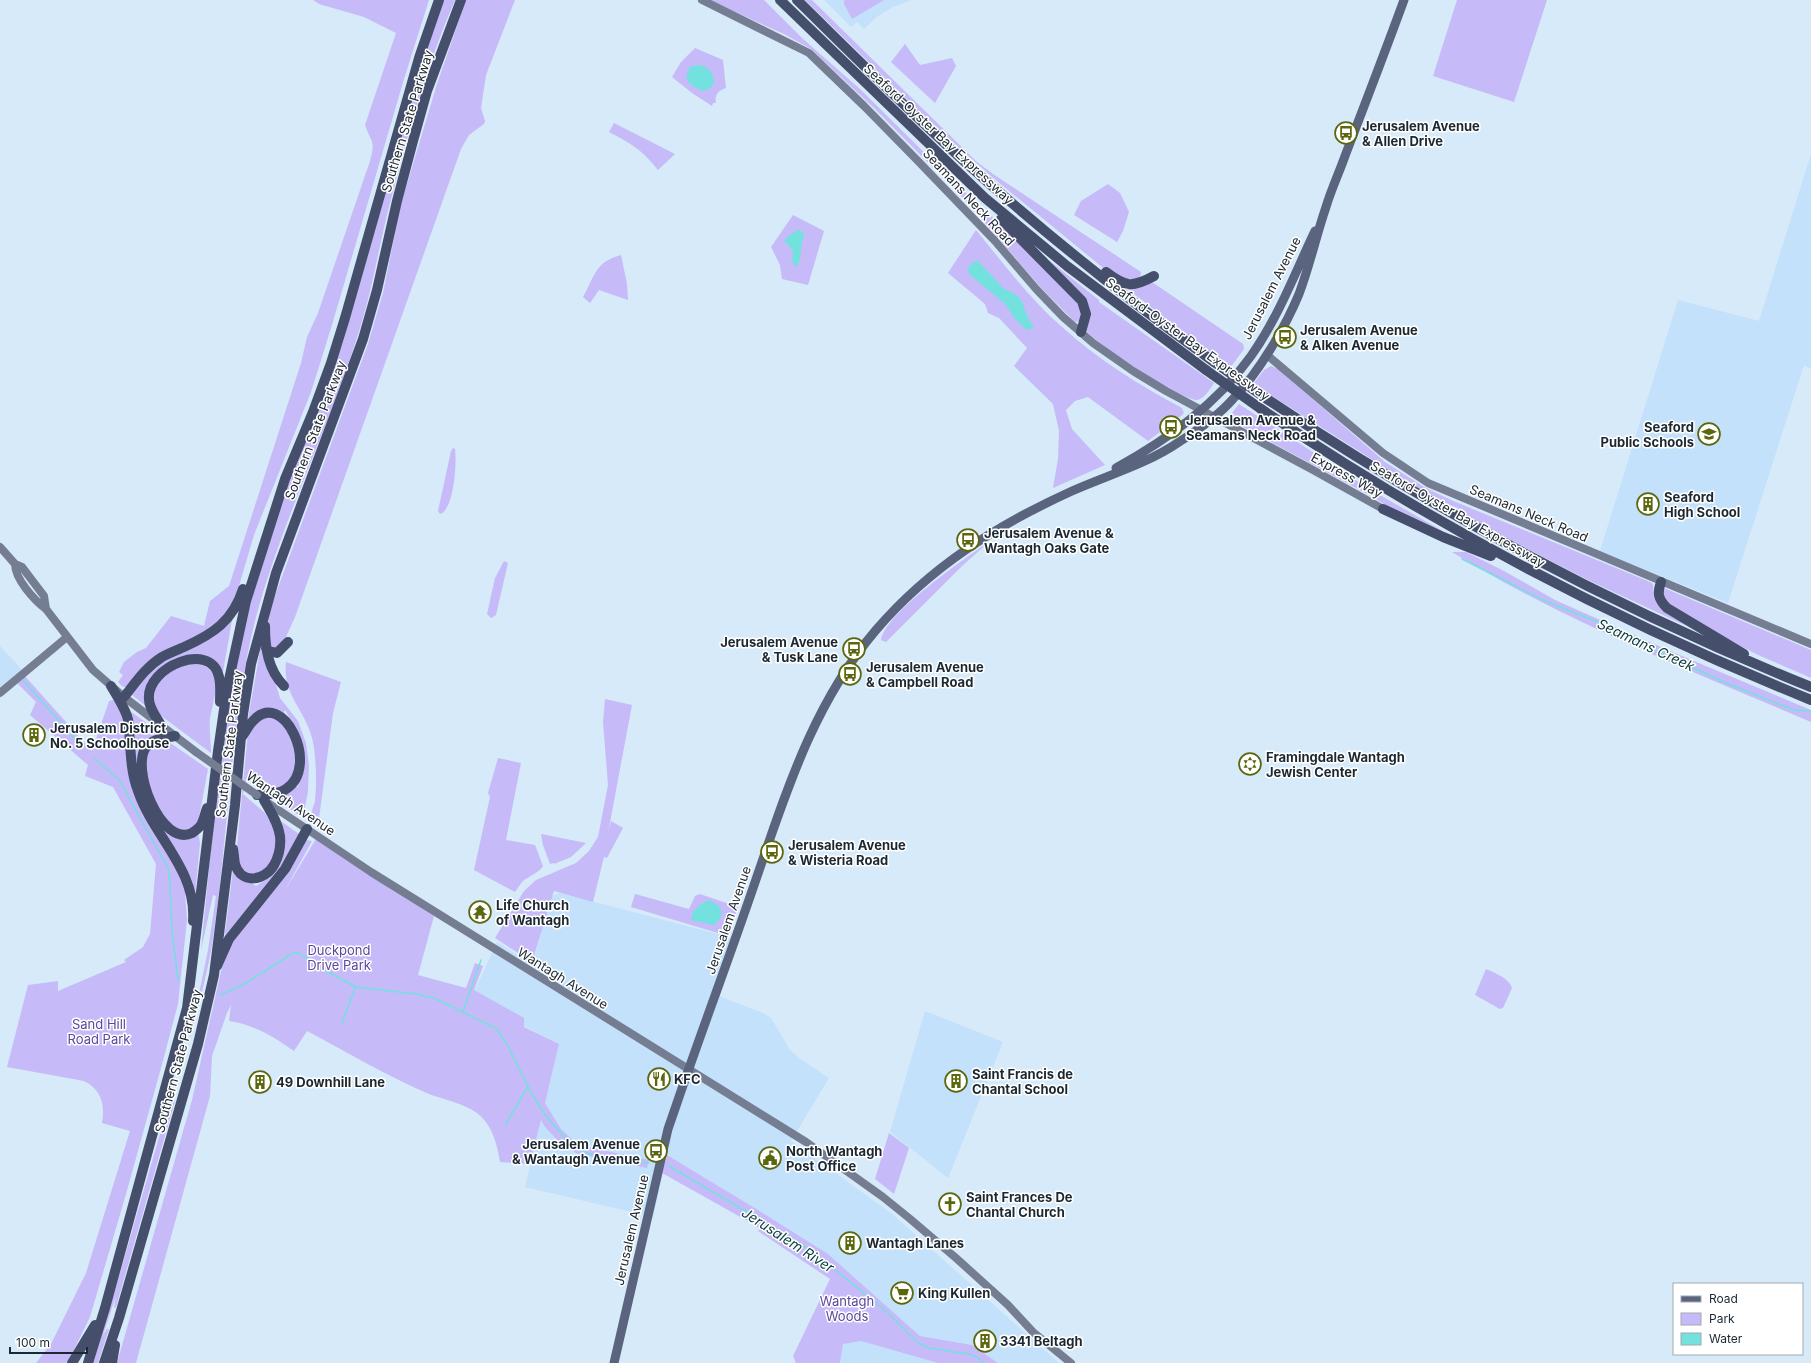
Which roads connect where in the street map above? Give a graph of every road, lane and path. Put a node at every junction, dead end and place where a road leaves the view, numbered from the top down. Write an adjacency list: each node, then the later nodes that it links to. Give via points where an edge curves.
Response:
1 (439, 0): 15 (highway, Southern State Parkway, via 419,58 333,356)
2 (461, 0): 21 (highway, Southern State Parkway, via 427,91 396,201 378,290 363,339 289,537)
3 (702, 0): 11 (main road, Seamans Neck Road, via 809,54 916,159 995,241 1037,290)
4 (780, 0): 7 (highway, Seaford-Oyster Bay Expressway)
5 (797, 0): 9 (highway, Seaford-Oyster Bay Expressway, via 931,130)
6 (1404, 0): 8 (main road, Jerusalem Avenue)
7 (985, 198): 11 (highway, via 996,213 1082,301 1086,314); 20 (highway, Seaford-Oyster Bay Expressway, bridge, via 1067,266 1261,409 1398,496)
8 (1325, 209): 12 (main road, Jerusalem Avenue, via 1299,294); 13 (main road, Jerusalem Avenue, via 1260,341 1215,397)
9 (1038, 225): 10 (highway, via 1124,284 1139,284); 26 (highway, Seaford-Oyster Bay Expressway, bridge, via 1129,299 1214,362 1267,400 1392,479 1519,552 1647,617)
10 (1154, 276)
11 (1081, 332): 13 (main road, Seamans Neck Road, via 1133,371)
12 (1267, 355): 14 (main road, Jerusalem Avenue, via 1234,399); 19 (main road, Seamans Neck Road, via 1383,453 1428,482)
13 (1200, 410): 14 (main road, Seamans Neck Road); 16 (main road, Jerusalem Avenue, via 1179,429 1146,451)
14 (1214, 418): 16 (main road, Jerusalem Avenue, via 1157,460); 17 (main road, Express Way)
15 (285, 479): 31 (highway, via 260,539 240,599 227,620 209,634 153,663); 36 (highway, Southern State Parkway, via 246,601 227,689)
16 (1080, 488): 43 (main road, Jerusalem Avenue, via 1070,498 1009,522 959,554 901,603 853,659 801,752)
17 (1383, 509): 20 (highway)
18 (0, 547): 22 (main road, Wantagh Avenue, via 14,564 22,567 44,596 46,609)
19 (1661, 582): 24 (main road, Seamans Neck Road); 26 (highway, via 1658,595 1667,608)
20 (1559, 586): 32 (highway, Seaford-Oyster Bay Expressway, via 1684,647)
21 (264, 612): 25 (highway); 35 (highway, Southern State Parkway, via 251,664)
22 (67, 637): 27 (main road, Wantagh Avenue, via 93,670); 30 (main road)
23 (288, 642): 25 (highway, via 277,653 269,652)
24 (1811, 644)
25 (266, 648): 28 (highway, via 274,674)
26 (1777, 674): 29 (highway, Seaford-Oyster Bay Expressway)
27 (111, 686): 31 (main road, Wantagh Avenue); 42 (highway, via 127,716 130,757 146,813 178,861 189,887 194,912 187,982)
28 (284, 686)
29 (1811, 687)
30 (0, 693)
31 (124, 697): 33 (main road, Wantagh Avenue)
32 (1811, 700)
33 (162, 727): 34 (main road, Wantagh Avenue); 36 (highway, via 149,700 154,680 165,670 183,661 202,660 214,666 219,677)
34 (176, 736): 37 (highway, via 155,740 148,745 141,757 146,786 160,818 169,830 176,834 188,835 200,826); 38 (main road, Wantagh Avenue, bridge)
35 (241, 738): 38 (highway, via 253,720 259,716 272,714 289,723 296,740 300,765 294,782 286,790); 39 (highway, Southern State Parkway)
36 (218, 751): 37 (highway, Southern State Parkway)
37 (215, 779): 42 (highway, Southern State Parkway)
38 (260, 797): 39 (highway, via 277,823 280,845 278,856 269,872 261,878 242,876 235,864); 40 (main road, Wantagh Avenue)
39 (235, 805): 41 (highway, Southern State Parkway)
40 (307, 829): 41 (highway, via 285,868 229,939); 43 (main road, Wantagh Avenue)
41 (214, 971): 45 (highway, Southern State Parkway, via 198,1044)
42 (188, 1008): 44 (highway, Southern State Parkway)
43 (688, 1070): 50 (main road, Jerusalem Avenue, via 668,1129); 51 (main road, Wantagh Avenue, via 806,1142 883,1197 956,1258 1008,1305 1033,1332)
44 (105, 1308): 46 (highway); 47 (highway, Southern State Parkway)
45 (118, 1318): 48 (highway, Southern State Parkway); 49 (highway)
46 (72, 1363)
47 (88, 1363)
48 (104, 1363)
49 (112, 1363)
50 (614, 1363)
51 (1071, 1363)

